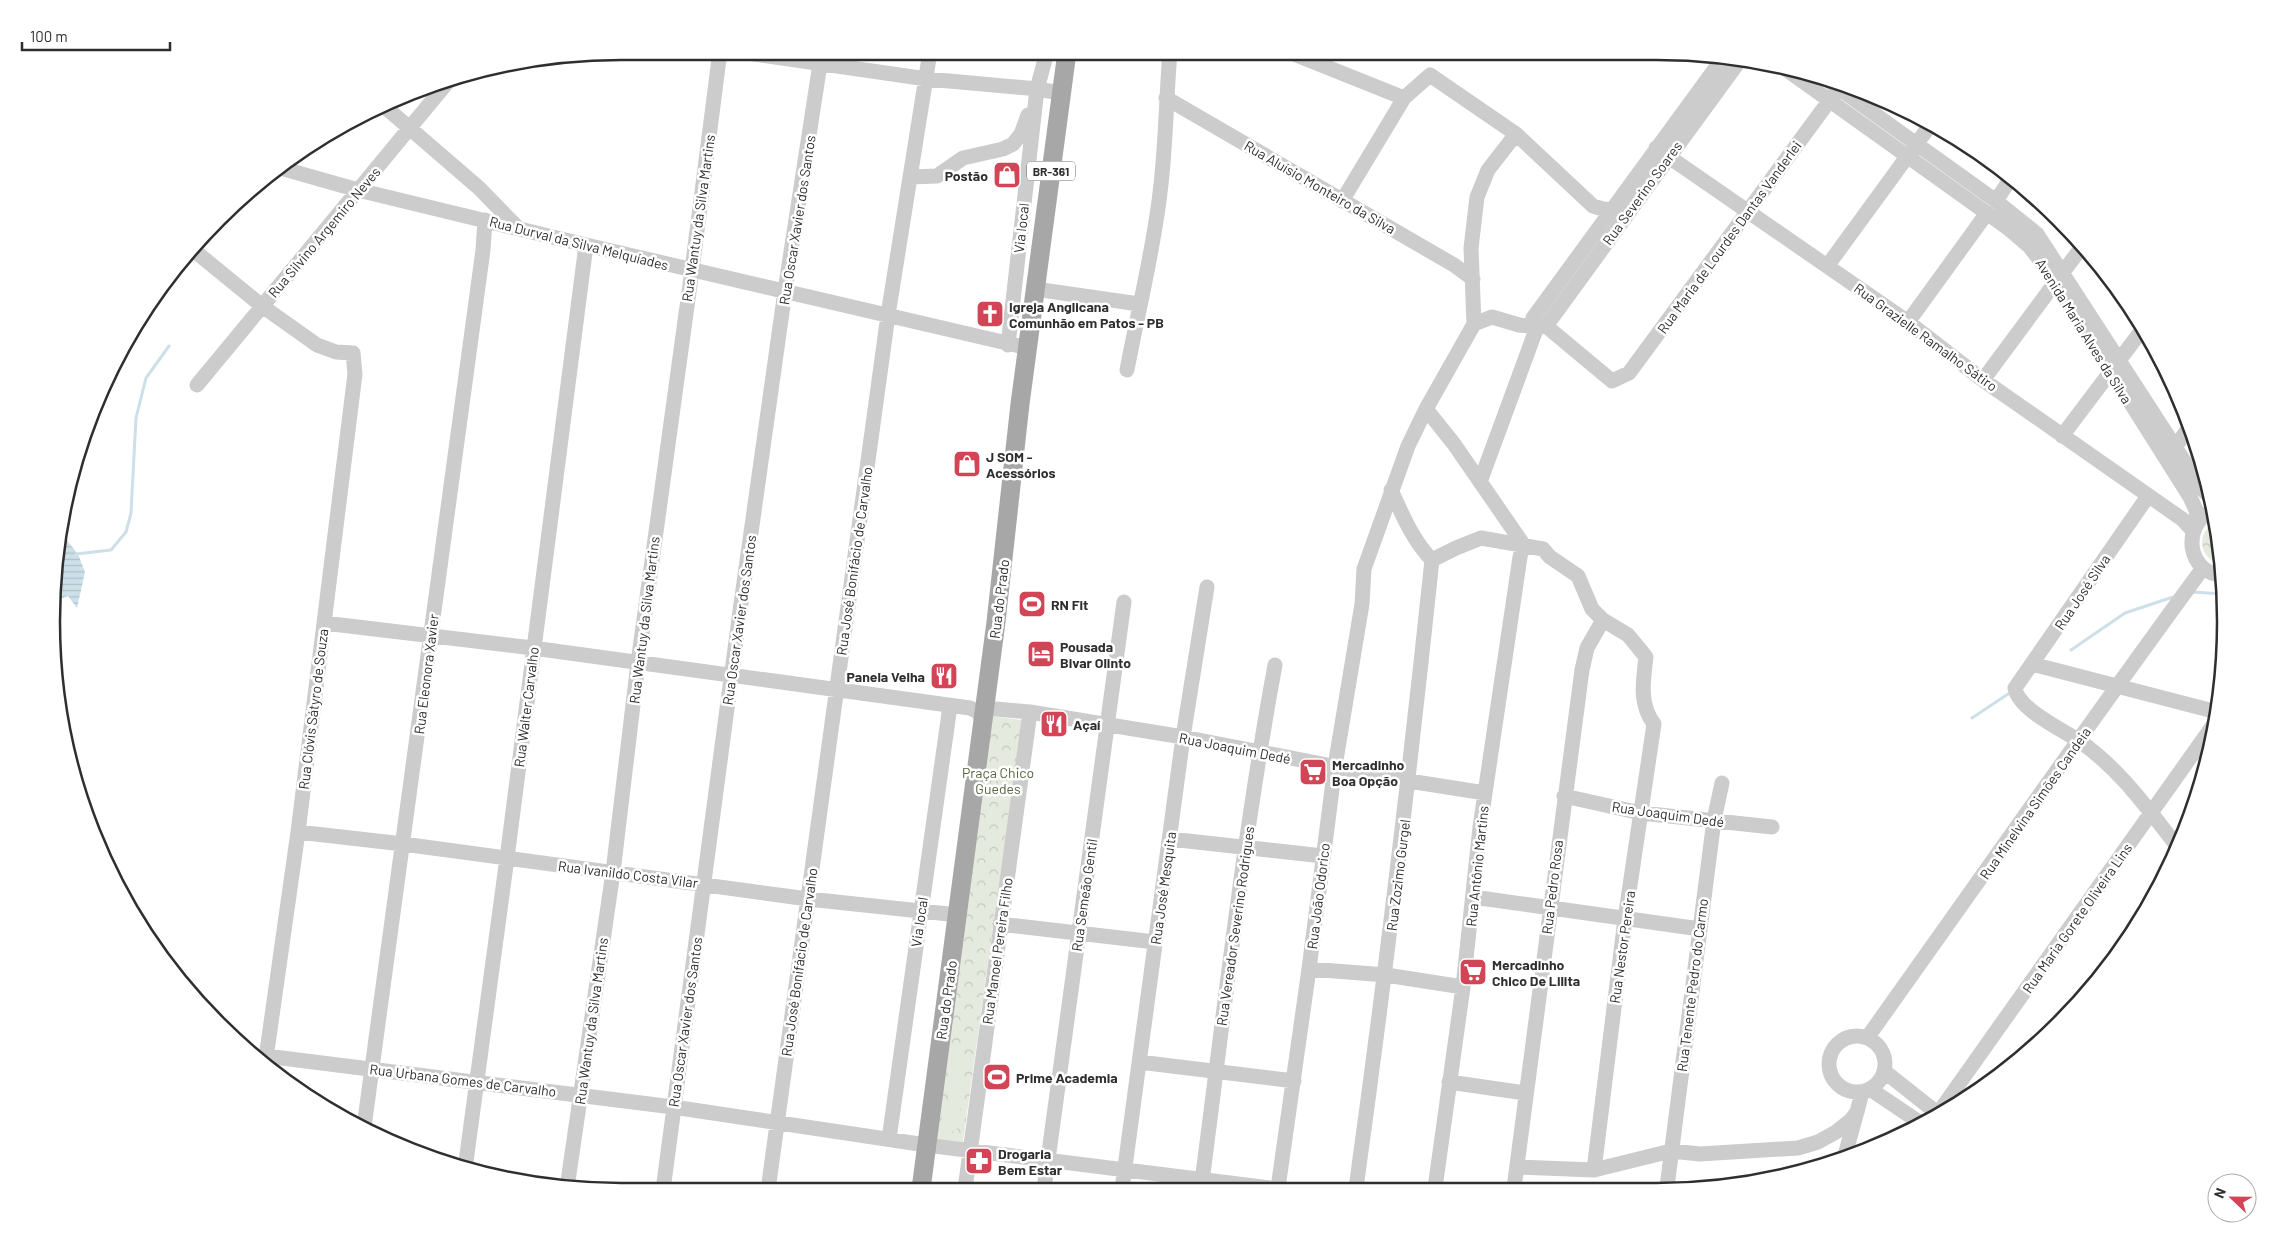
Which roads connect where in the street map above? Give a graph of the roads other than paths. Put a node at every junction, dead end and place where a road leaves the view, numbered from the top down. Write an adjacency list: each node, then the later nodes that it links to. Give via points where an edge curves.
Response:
1 (719, 60): 44 (street, Rua Wantuy da Silva Martins)
2 (822, 60): 48 (street, Rua Oscar Xavier dos Santos)
3 (832, 60): 12 (street)
4 (929, 60): 12 (street, Rua José Bonifácio de Carvalho)
5 (1044, 60): 13 (street, Via local)
6 (1066, 60): 16 (main road, Rua do Prado / BR-361)
7 (1169, 60): 18 (street)
8 (1311, 60): 19 (street)
9 (1719, 64): 26 (street, Rua Severino Soares)
10 (1735, 66): 26 (street, Rua Severino Soares)
11 (1798, 78): 20 (street, Avenida Maria Alves da Silva)
12 (927, 80): 13 (street); 29 (street, Rua José Bonifácio de Carvalho)
13 (1037, 89): 16 (street); 29 (street, via 1021,134 1013,144 963,158 937,176); 56 (street, Via local)
14 (1834, 89): 20 (street, Rua Maria de Lourdes Dantas Vanderlei)
15 (441, 90): 22 (street, Rua Silvino Argemiro Neves)
16 (1061, 93): 47 (main road, Rua do Prado / BR-361)
17 (1851, 96): 25 (street, Avenida Maria Alves da Silva)
18 (1166, 98): 32 (street, Rua Aluísio Monteiro da Silva); 49 (street, via 1160,194)
19 (1404, 98): 24 (street, via 1430,75); 32 (street)
20 (1829, 101): 27 (street, Avenida Maria Alves da Silva); 36 (street, Rua Maria de Lourdes Dantas Vanderlei)
21 (390, 111): 22 (street)
22 (410, 127): 31 (street, Rua Silvino Argemiro Neves); 39 (street, via 479,188)
23 (1927, 130): 25 (street)
24 (1516, 134): 34 (street, via 1593,206); 46 (street, via 1488,170 1478,198 1471,248)
25 (1917, 143): 27 (street); 33 (street, Avenida Maria Alves da Silva)
26 (1663, 152): 34 (street, Rua Severino Soares); 35 (street, Rua Severino Soares); 36 (street, Rua Grazielle Ramalho Sátiro)
27 (1908, 156): 37 (street, Avenida Maria Alves da Silva); 43 (street)
28 (288, 170): 31 (street, Rua Durval da Silva Melquíades)
29 (911, 177): 51 (street, Rua José Bonifácio de Carvalho)
30 (2008, 184): 33 (street)
31 (358, 190): 38 (street, Rua Durval da Silva Melquíades); 50 (street, Rua Silvino Argemiro Neves)
32 (1342, 201): 46 (street, Rua Aluísio Monteiro da Silva, via 1454,264)
33 (1996, 201): 45 (street, Avenida Maria Alves da Silva, via 2037,234)
34 (1612, 209): 35 (street); 54 (street, Rua Severino Soares)
35 (1630, 210): 54 (street, Rua Severino Soares)
36 (1749, 211): 43 (street, Rua Grazielle Ramalho Sátiro); 54 (street, Rua Maria de Lourdes Dantas Vanderlei, via 1629,373 1612,381)
37 (1987, 213): 45 (street, Avenida Maria Alves da Silva, via 2029,246); 52 (street)
38 (485, 220): 39 (street, Rua Durval da Silva Melquíades); 80 (street, Rua Eleonora Xavier)
39 (518, 228): 40 (street, Rua Durval da Silva Melquíades)
40 (586, 245): 44 (street, Rua Durval da Silva Melquíades); 81 (street, Rua Walter Carvalho)
41 (2078, 251): 45 (street)
42 (197, 254): 50 (street)
43 (1828, 265): 52 (street, Rua Grazielle Ramalho Sátiro)
44 (692, 270): 48 (street, Rua Durval da Silva Melquíades); 82 (street, Rua Wantuy da Silva Martins)
45 (2059, 278): 58 (street, Avenida Maria Alves da Silva); 60 (street)
46 (1473, 279): 53 (street)
47 (1035, 290): 49 (street); 57 (main road, Rua do Prado / BR-361)
48 (786, 291): 51 (street, Rua Durval da Silva Melquíades); 85 (street, Rua Oscar Xavier dos Santos)
49 (1139, 304): 59 (street)
50 (262, 306): 61 (street, Rua Silvino Argemiro Neves); 79 (street, Rua Clóvis Sátyro de Souza, via 317,345 336,352 353,353 355,374)
51 (888, 315): 56 (street, Rua Durval da Silva Melquíades); 87 (street, Rua José Bonifácio de Carvalho)
52 (1908, 322): 60 (street, Rua Grazielle Ramalho Sátiro)
53 (1474, 324): 54 (street, via 1492,317 1519,326); 62 (street, Rua João Odorico)
54 (1539, 324): 66 (street)
55 (2138, 335): 58 (street)
56 (1008, 345): 57 (street, Rua Durval da Silva Melquíades)
57 (1028, 348): 89 (main road, Rua do Prado / BR-361)
58 (2115, 367): 64 (street); 65 (street, Avenida Maria Alves da Silva); 71 (street, Avenida Maria Alves da Silva, via 2190,497 2196,510)
59 (1127, 370)
60 (1983, 380): 64 (street, Rua Grazielle Ramalho Sátiro)
61 (197, 385)
62 (1426, 409): 66 (street); 68 (street, Rua João Odorico)
63 (2184, 434): 65 (street)
64 (2062, 436): 69 (street, Rua Grazielle Ramalho Sátiro)
65 (2175, 447): 67 (street, Avenida Maria Alves da Silva)
66 (1480, 482): 72 (street)
67 (2200, 486)
68 (1390, 490): 73 (street, via 1410,529); 97 (street, Rua João Odorico, via 1364,569 1362,604)
69 (2148, 496): 71 (street, Rua Grazielle Ramalho Sátiro); 83 (street, Rua José Silva)
70 (2206, 514): 71 (street)
71 (2195, 528): 74 (street, Avenida Maria Alves da Silva, via 2191,544)
72 (1523, 544): 73 (street, via 1481,538); 78 (street, via 1543,549 1550,558 1578,576 1592,609); 100 (street, Rua Antônio Martins)
73 (1432, 560): 98 (street, Rua Zozimo Gurgel)
74 (2203, 568): 75 (street); 86 (street, Rua Minelvina Simões Candeia)
75 (2215, 574)
76 (1207, 587): 93 (street, Rua José Mesquita)
77 (1124, 602): 92 (street, Rua Semeão Gentil)
78 (1604, 620): 101 (street, Rua Pedro Rosa, via 1587,648); 102 (street, Rua Nestor Pereira, via 1628,636 1646,657 1643,704 1654,724)
79 (324, 623): 80 (street, Rua Joaquim Dedé); 106 (street, Rua Clóvis Sátyro de Souza)
80 (431, 636): 81 (street, Rua Joaquim Dedé); 109 (street, Rua Eleonora Xavier)
81 (533, 648): 82 (street, Rua Joaquim Dedé); 112 (street, Rua Walter Carvalho)
82 (638, 663): 85 (street, Rua Joaquim Dedé); 113 (street, Rua Wantuy da Silva Martins)
83 (2032, 664): 86 (street); 95 (street, Rua José Silva, via 2015,688 2022,703)
84 (1275, 665): 96 (street, Rua Vereador Severino Rodrigues)
85 (732, 675): 87 (street, Rua Joaquim Dedé); 114 (street, Rua Oscar Xavier dos Santos)
86 (2115, 687): 90 (street); 95 (street, Rua Minelvina Simões Candeia)
87 (836, 690): 88 (street, Rua Joaquim Dedé); 116 (street, Rua José Bonifácio de Carvalho)
88 (950, 706): 89 (street, Rua Joaquim Dedé); 118 (street, Via local)
89 (981, 708): 91 (street, Rua Joaquim Dedé); 119 (main road, Rua do Prado / BR-361)
90 (2209, 710)
91 (1030, 712): 92 (street, Rua Joaquim Dedé); 121 (street, Rua Manoel Pereira Filho)
92 (1107, 726): 93 (street, Rua Joaquim Dedé); 123 (street, Rua Semeão Gentil)
93 (1183, 737): 96 (street, Rua Joaquim Dedé); 107 (street, Rua José Mesquita)
94 (2205, 737): 103 (street, Rua Maria Gorete Oliveira Lins)
95 (2079, 741): 103 (street, via 2116,772); 128 (street, Rua Minelvina Simões Candeia)
96 (1259, 752): 97 (street, Rua Joaquim Dedé); 110 (street, Rua Vereador Severino Rodrigues)
97 (1335, 766): 98 (street, Rua Joaquim Dedé); 111 (street, Rua João Odorico)
98 (1409, 781): 100 (street, Rua Joaquim Dedé); 126 (street, Rua Zozimo Gurgel)
99 (1722, 783): 104 (street, Rua Tenente Pedro do Carmo)
100 (1485, 793): 115 (street, Rua Antônio Martins)
101 (1564, 796): 102 (street, Rua Joaquim Dedé); 117 (street, Rua Pedro Rosa)
102 (1642, 813): 104 (street, Rua Joaquim Dedé); 120 (street, Rua Nestor Pereira)
103 (2151, 813): 108 (street); 141 (street, Rua Maria Gorete Oliveira Lins)
104 (1714, 820): 105 (street, Rua Joaquim Dedé); 122 (street, Rua Tenente Pedro do Carmo)
105 (1772, 827)
106 (298, 832): 109 (street, Rua Ivanildo Costa Vilar); 129 (street, Rua Clóvis Sátyro de Souza)
107 (1170, 839): 110 (street); 124 (street, Rua José Mesquita)
108 (2172, 840)
109 (404, 844): 112 (street, Rua Ivanildo Costa Vilar); 132 (street, Rua Eleonora Xavier)
110 (1246, 848): 111 (street); 134 (street, Rua Vereador Severino Rodrigues)
111 (1323, 856): 125 (street, Rua João Odorico)
112 (507, 858): 113 (street, Rua Ivanildo Costa Vilar); 137 (street, Rua Walter Carvalho)
113 (613, 872): 114 (street, Rua Ivanildo Costa Vilar); 140 (street, Rua Wantuy da Silva Martins)
114 (705, 884): 116 (street, Rua Ivanildo Costa Vilar); 142 (street, Rua Oscar Xavier dos Santos)
115 (1473, 897): 117 (street); 127 (street, Rua Antônio Martins)
116 (808, 899): 118 (street, Rua Ivanildo Costa Vilar); 147 (street, Rua José Bonifácio de Carvalho)
117 (1550, 907): 120 (street); 139 (street, Rua Pedro Rosa)
118 (920, 911): 119 (street, Rua Ivanildo Costa Vilar); 148 (street, Via local)
119 (958, 915): 149 (main road, Rua do Prado / BR-361)
120 (1625, 919): 122 (street); 156 (street, Rua Nestor Pereira)
121 (1000, 924): 123 (street); 151 (street, Rua Manoel Pereira Filho)
122 (1700, 929): 152 (street, Rua Tenente Pedro do Carmo)
123 (1079, 934): 124 (street); 153 (street, Rua Semeão Gentil)
124 (1155, 942): 131 (street, Rua José Mesquita)
125 (1310, 969): 126 (street); 135 (street, Rua João Odorico)
126 (1386, 975): 127 (street); 168 (street, Rua Zozimo Gurgel)
127 (1463, 987): 136 (street, Rua Antônio Martins)
128 (1867, 1038): 133 (street, via 1880,1048); 138 (street, via 1851,1036 1844,1039 1832,1050 1829,1066 1830,1074 1846,1091)
129 (266, 1056)
130 (273, 1062): 132 (street, Rua Urbana Gomes de Carvalho)
131 (1139, 1062): 134 (street); 157 (street, Rua José Mesquita)
132 (372, 1069): 137 (street, Rua Urbana Gomes de Carvalho); 146 (street, Rua Eleonora Xavier)
133 (1884, 1071): 138 (street); 143 (street)
134 (1215, 1072): 135 (street); 166 (street, Rua Vereador Severino Rodrigues)
135 (1294, 1081): 167 (street, Rua João Odorico)
136 (1450, 1082): 139 (street); 169 (street, Rua Antônio Martins)
137 (477, 1083): 140 (street, Rua Urbana Gomes de Carvalho); 154 (street, Rua Walter Carvalho)
138 (1866, 1091): 144 (street); 145 (street)
139 (1526, 1093): 155 (street, Rua Pedro Rosa)
140 (580, 1095): 142 (street, Rua Urbana Gomes de Carvalho); 158 (street, Rua Wantuy da Silva Martins)
141 (1946, 1101)
142 (673, 1107): 147 (street, Rua Urbana Gomes de Carvalho); 159 (street, Rua Oscar Xavier dos Santos)
143 (1933, 1109)
144 (1857, 1112): 150 (street); 152 (street, via 1836,1132 1798,1148 1700,1154)
145 (1915, 1119)
146 (365, 1121)
147 (776, 1123): 148 (street, Rua Urbana Gomes de Carvalho); 160 (street, Rua José Bonifácio de Carvalho)
148 (889, 1139): 149 (street, Rua Urbana Gomes de Carvalho)
149 (926, 1145): 151 (street, Rua Urbana Gomes de Carvalho); 161 (main road, BR-361)
150 (1847, 1149)
151 (970, 1150): 153 (street, Rua Urbana Gomes de Carvalho); 162 (street, Rua Manoel Pereira Filho)
152 (1671, 1151): 156 (street); 171 (street, Rua Tenente Pedro do Carmo)
153 (1048, 1159): 157 (street, Rua Urbana Gomes de Carvalho); 163 (street, Rua Semeão Gentil)
154 (466, 1161)
155 (1517, 1167): 156 (street); 170 (street, Rua Pedro Rosa)
156 (1594, 1170)
157 (1125, 1171): 164 (street, Rua José Mesquita); 165 (street, Rua Urbana Gomes de Carvalho)
158 (568, 1180)
159 (664, 1183)
160 (769, 1183)
161 (922, 1183)
162 (966, 1183)
163 (1045, 1183)
164 (1123, 1183)
165 (1191, 1183)
166 (1202, 1183)
167 (1279, 1183)
168 (1357, 1183)
169 (1436, 1183)
170 (1515, 1183)
171 (1667, 1183)

